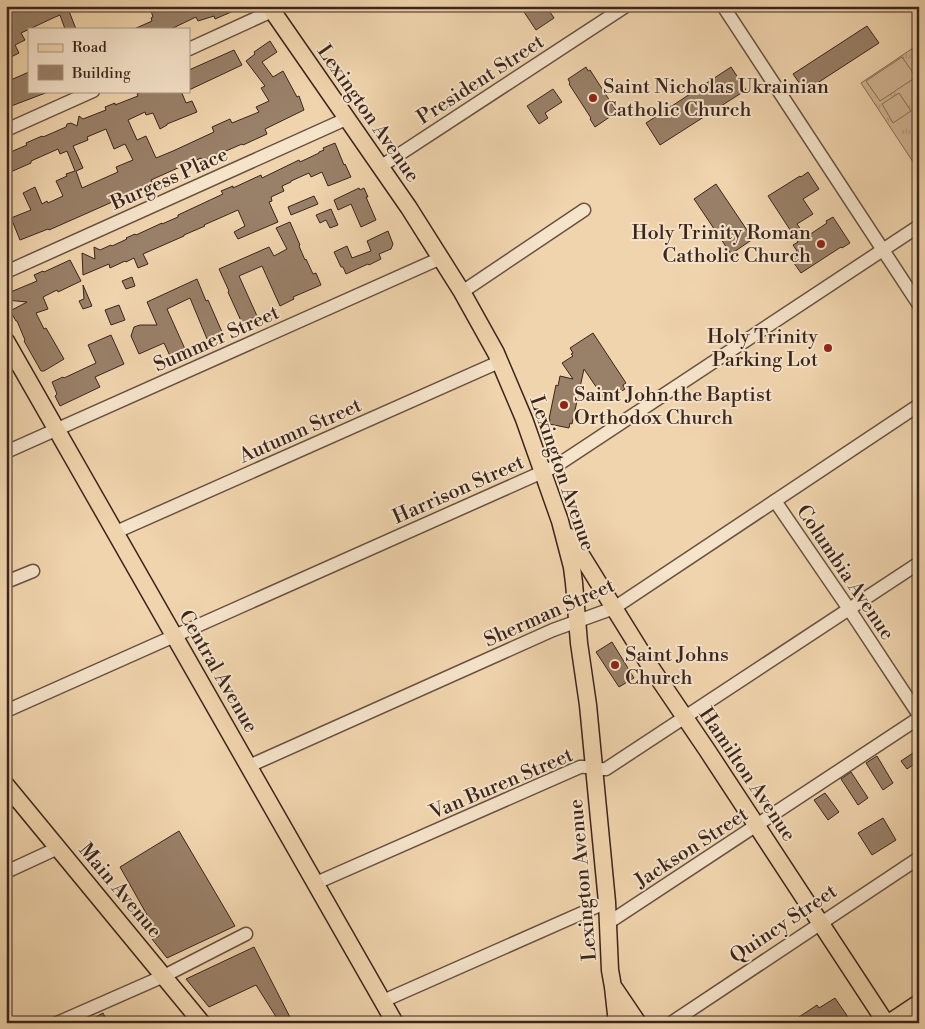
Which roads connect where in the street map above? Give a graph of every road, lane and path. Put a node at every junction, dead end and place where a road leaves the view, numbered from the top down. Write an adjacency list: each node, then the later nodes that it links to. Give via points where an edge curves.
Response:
1 (626, 6): 8 (street, President Street)
2 (723, 6): 11 (street)
3 (270, 9): 4 (street); 6 (main road, Lexington Avenue)
4 (190, 49)
5 (91, 92): 7 (street)
6 (346, 119): 8 (main road, Lexington Avenue); 13 (street, Burgess Place)
7 (6, 130)
8 (380, 167): 12 (main road, Lexington Avenue)
9 (584, 210): 14 (street)
10 (919, 226): 11 (street, Harrison Street)
11 (882, 250): 15 (street); 21 (street, Harrison Street)
12 (441, 258): 14 (main road, Lexington Avenue); 19 (street, Summer Street)
13 (6, 272)
14 (462, 292): 17 (main road, Lexington Avenue)
15 (919, 306)
16 (6, 340): 19 (main road, Central Avenue)
17 (499, 362): 21 (main road, Lexington Avenue); 24 (street, Autumn Street)
18 (919, 406): 22 (street, Sherman Street)
19 (57, 429): 20 (street, Summer Street); 24 (main road, Central Avenue)
20 (6, 452)
21 (543, 472): 23 (main road, Lexington Avenue); 31 (street, Harrison Street)
22 (775, 500): 28 (street, Sherman Street); 29 (street, Columbia Avenue)
23 (560, 521): 28 (main road, Hamilton Avenue); 30 (main road, Lexington Avenue, via 572,567)
24 (116, 532): 31 (main road, Central Avenue)
25 (919, 563): 29 (street, Van Buren Street)
26 (33, 571): 27 (street)
27 (6, 582)
28 (614, 608): 30 (street, Sherman Street); 34 (main road, Hamilton Avenue)
29 (849, 609): 33 (street, Columbia Avenue); 34 (street, Van Buren Street)
30 (578, 622): 35 (street, Sherman Street); 36 (main road, Lexington Avenue)
31 (175, 636): 32 (street, Harrison Street); 35 (main road, Central Avenue)
32 (6, 711)
33 (919, 716): 38 (street, Jackson Street)
34 (685, 717): 36 (street, Van Buren Street, via 606,769); 38 (main road, Hamilton Avenue)
35 (250, 766): 42 (main road, Central Avenue)
36 (594, 768): 42 (street, Van Buren Street, via 580,767); 43 (main road, Lexington Avenue)
37 (6, 785): 39 (main road, Main Avenue)
38 (757, 826): 44 (main road, Hamilton Avenue); 45 (street, Jackson Street)
39 (58, 848): 41 (street); 48 (main road, Main Avenue)
40 (919, 858): 44 (street, Quincy Street)
41 (6, 872)
42 (316, 883): 50 (main road, Central Avenue)
43 (606, 902): 45 (main road, Lexington Avenue); 50 (street)
44 (821, 923): 58 (street, Quincy Street); 59 (main road, Hamilton Avenue)
45 (608, 924): 47 (main road, Lexington Avenue)
46 (246, 934): 48 (street)
47 (610, 970): 49 (main road, Lexington Avenue); 55 (main road, via 604,986)
48 (164, 976): 52 (street); 53 (main road, Main Avenue)
49 (614, 988): 56 (main road, Lexington Avenue); 57 (main road)
50 (383, 1001): 54 (main road, Central Avenue)
51 (919, 1003): 59 (main road)
52 (57, 1023)
53 (202, 1023)
54 (395, 1023)
55 (606, 1023)
56 (617, 1023)
57 (638, 1023)
58 (671, 1023)
59 (888, 1023)

